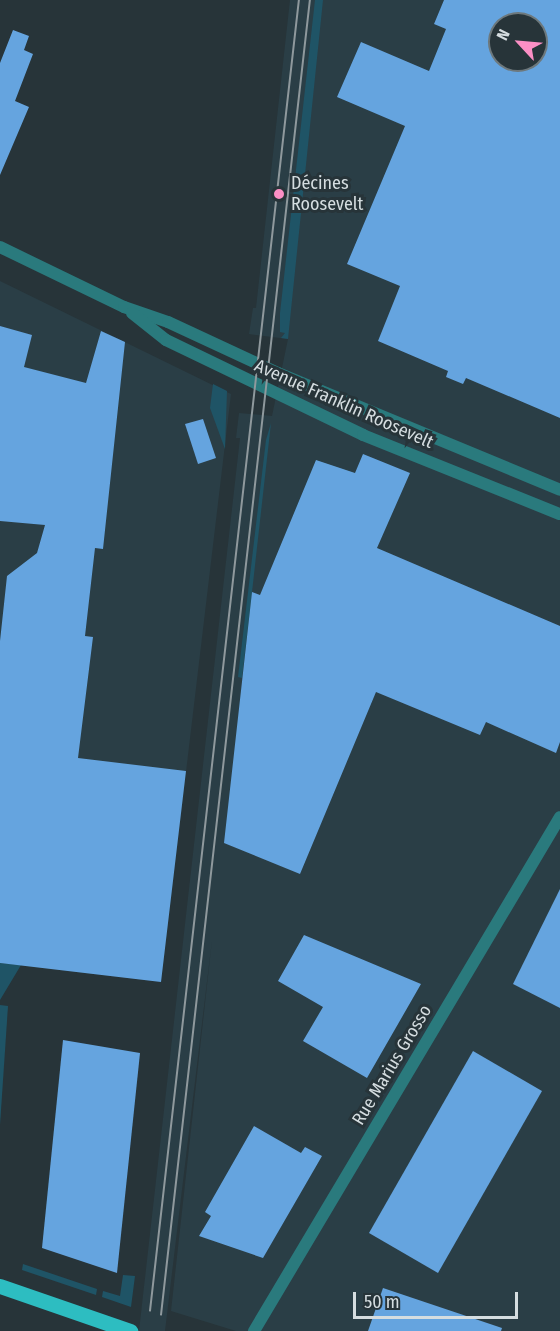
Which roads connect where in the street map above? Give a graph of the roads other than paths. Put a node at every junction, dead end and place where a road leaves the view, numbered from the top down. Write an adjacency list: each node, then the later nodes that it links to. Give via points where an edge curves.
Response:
1 (0, 247): 2 (street, Avenue Franklin Roosevelt)
2 (124, 307): 3 (street, Avenue Franklin Roosevelt, via 168,322 321,392); 4 (street, Avenue Franklin Roosevelt, via 166,340 313,411)
3 (560, 490)
4 (560, 514)
5 (560, 817): 8 (street, Rue Marius Grosso)
6 (0, 1286): 7 (main road)
7 (130, 1331)
8 (254, 1331)

